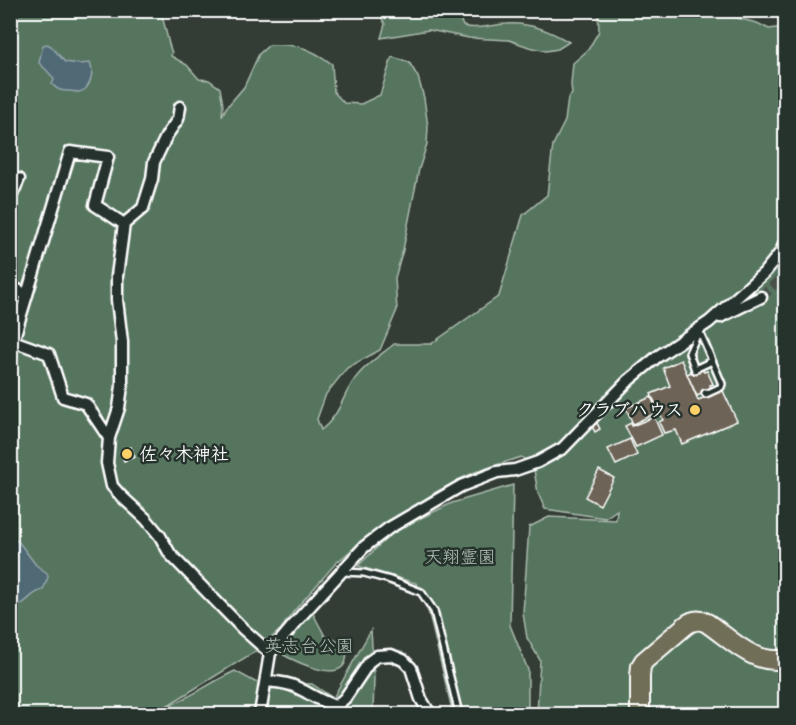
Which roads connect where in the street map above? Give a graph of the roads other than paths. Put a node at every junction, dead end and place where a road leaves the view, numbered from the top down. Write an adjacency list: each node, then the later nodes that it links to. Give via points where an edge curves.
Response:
1 (180, 107): 4 (street, via 178,119 153,162 143,208)
2 (19, 179): 3 (street)
3 (10, 199)
4 (124, 224): 7 (street, via 95,205 108,157 70,152); 13 (street, via 117,276 122,386)
5 (786, 240): 9 (street, via 764,273)
6 (10, 286): 7 (street)
7 (27, 295): 13 (street, via 13,341 49,354 63,397 86,404)
8 (761, 297): 9 (street)
9 (709, 322): 10 (street)
10 (699, 330): 11 (lane); 11 (lane, via 689,353 695,369); 14 (street, via 628,380 563,448 538,462 461,486 389,528)
11 (712, 361): 12 (lane, via 722,384)
12 (705, 393)
13 (109, 438): 15 (street, via 107,463 112,486 146,519 170,554)
14 (342, 571): 15 (street); 20 (lane, via 364,573 421,592 434,611)
15 (270, 653): 17 (street)
16 (786, 659): 21 (main road, via 759,657 707,623 693,621 642,664)
17 (266, 681): 18 (street); 19 (street, via 294,686 336,706 370,661 391,655 411,668)
18 (260, 714)
19 (430, 714)
20 (459, 714)
21 (640, 714)

